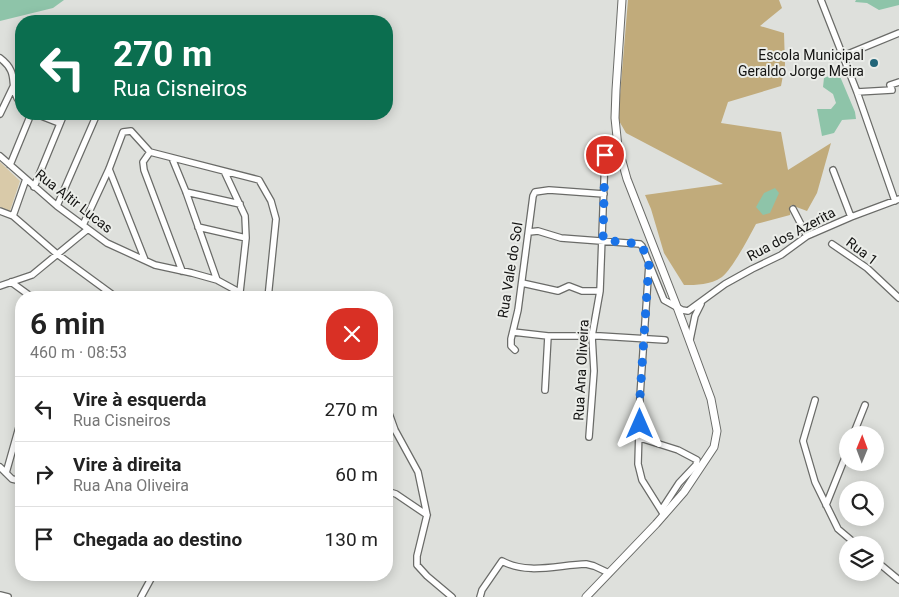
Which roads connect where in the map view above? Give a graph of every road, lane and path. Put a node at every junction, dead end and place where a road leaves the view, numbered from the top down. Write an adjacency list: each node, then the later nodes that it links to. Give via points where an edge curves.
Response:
1 (622, 0): 58 (main road, via 615,118 618,147 627,179)
2 (820, 0): 4 (street)
3 (899, 33): 4 (street)
4 (843, 56): 8 (street)
5 (0, 58): 7 (street, via 10,67)
6 (899, 82): 8 (street, via 890,85 892,90)
7 (14, 85): 9 (street); 10 (street)
8 (857, 92): 28 (street)
9 (15, 94)
10 (0, 114)
11 (29, 120): 20 (street)
12 (51, 120): 15 (street)
13 (61, 120): 15 (street)
14 (94, 120): 30 (street)
15 (59, 123): 25 (street)
16 (150, 152): 19 (street); 21 (street, via 131,131 123,132); 45 (street, via 143,162 144,170)
17 (605, 155): 27 (street, Rua Ana Oliveira)
18 (0, 156): 20 (street, Rua Altir Lucas)
19 (172, 158): 23 (street); 26 (street)
20 (10, 165): 24 (street, Rua Altir Lucas)
21 (108, 169): 35 (street); 43 (street)
22 (833, 170): 34 (street)
23 (225, 173): 29 (street); 54 (street, via 258,180 271,201 276,219)
24 (26, 179): 25 (street, Rua Altir Lucas); 33 (street)
25 (34, 187): 30 (street, Rua Altir Lucas)
26 (186, 192): 29 (street); 36 (street)
27 (604, 194): 37 (street, Rua Vale do Sol, via 536,192); 40 (street, Rua Ana Oliveira)
28 (897, 200): 34 (street, Rua dos Azerita)
29 (240, 204): 39 (street, via 245,216)
30 (57, 206): 35 (street, Rua Altir Lucas)
31 (793, 209): 38 (street)
32 (0, 211): 33 (street)
33 (13, 216): 42 (street)
34 (851, 217): 38 (street, Rua dos Azerita)
35 (85, 227): 42 (street); 43 (street, Rua Altir Lucas, via 107,243)
36 (198, 227): 39 (street); 46 (street)
37 (529, 232): 40 (street, via 538,231 561,238); 48 (street, Rua Vale do Sol)
38 (807, 236): 57 (street, Rua dos Azerita, via 781,255 725,284)
39 (246, 238): 53 (street)
40 (603, 240): 44 (street, via 640,244); 55 (street, Rua Ana Oliveira)
41 (832, 244): 56 (street, Rua 1, via 867,268)
42 (57, 254): 47 (street, via 32,275); 51 (street)
43 (145, 260): 45 (street, Rua Altir Lucas)
44 (649, 262): 58 (street, via 664,300); 62 (street)
45 (182, 271): 46 (street, Rua Altir Lucas)
46 (217, 280): 52 (street, Rua Altir Lucas)
47 (11, 282): 49 (street); 50 (street)
48 (522, 283): 55 (street, via 558,291 569,286 582,291); 59 (street, Rua Vale do Sol)
49 (0, 286)
50 (23, 291)
51 (105, 291)
52 (238, 291)
53 (240, 291)
54 (269, 291)
55 (600, 291): 61 (street, Rua Ana Oliveira)
56 (899, 298)
57 (702, 302): 58 (street, via 688,311); 64 (street, via 694,316)
58 (677, 307): 64 (main road)
59 (513, 332): 60 (street); 65 (street, Rua Vale do Sol, via 511,346)
60 (548, 336): 61 (street); 66 (street)
61 (592, 336): 62 (street); 71 (street, Rua Ana Oliveira, via 594,371)
62 (644, 339): 63 (street); 72 (street)
63 (665, 340)
64 (690, 344): 80 (main road, via 711,399 717,430 714,447 684,492)
65 (515, 350)
66 (545, 390)
67 (815, 400): 79 (street, via 803,441 815,482)
68 (865, 405): 70 (street)
69 (393, 424): 81 (street, via 418,472)
70 (857, 426)
71 (589, 437)
72 (640, 438): 80 (street, via 638,464 642,480); 80 (street, via 697,460)
73 (15, 441): 76 (street)
74 (0, 466): 76 (street)
75 (839, 471): 79 (street)
76 (6, 473): 77 (street)
77 (15, 480)
78 (393, 493): 81 (street)
79 (826, 504): 82 (street, via 838,529)
80 (663, 512): 84 (main road)
81 (427, 515): 90 (street, via 417,564)
82 (846, 536)
83 (884, 568): 85 (street)
84 (609, 573): 91 (street, via 586,564 529,570 502,561); 92 (main road)
85 (899, 580)
86 (150, 581): 89 (street)
87 (0, 595): 88 (street)
88 (8, 597)
89 (141, 597)
90 (452, 597)
91 (480, 597)
92 (586, 597)

